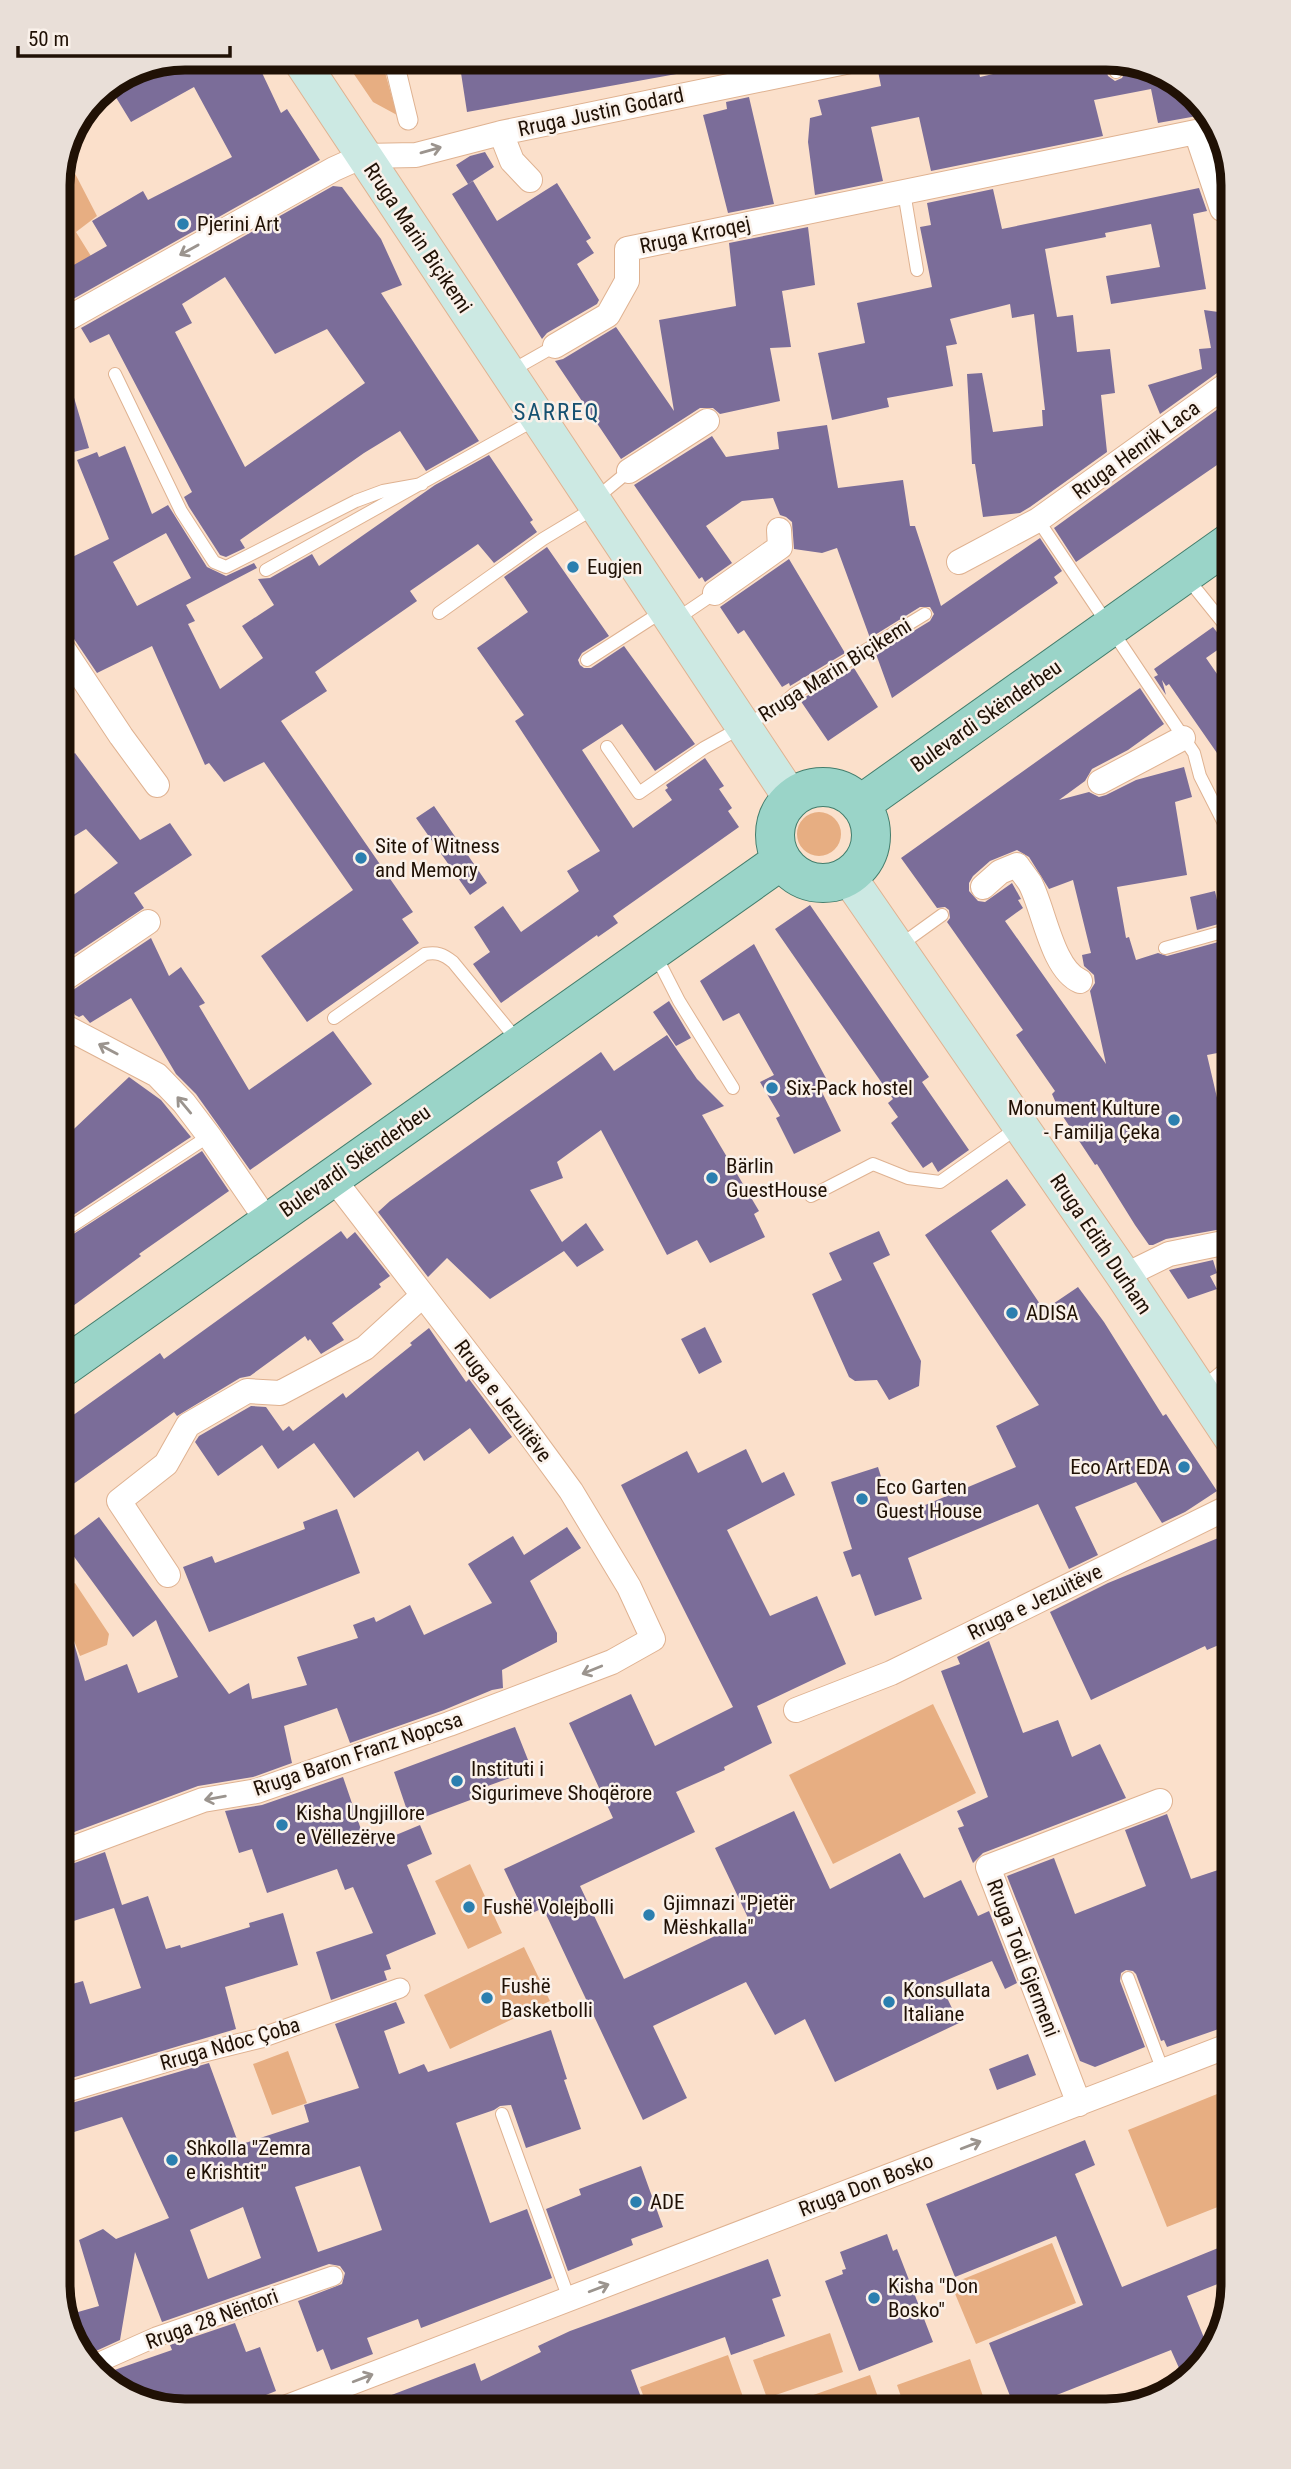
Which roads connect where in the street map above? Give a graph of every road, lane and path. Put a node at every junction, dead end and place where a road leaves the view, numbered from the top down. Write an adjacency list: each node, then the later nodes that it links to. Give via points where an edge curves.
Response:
1 (307, 70): 6 (main road, Rruga Marin Biçikemi)
2 (396, 70): 4 (street)
3 (807, 70): 5 (street, Rruga Justin Godard)
4 (408, 120)
5 (501, 133): 6 (street, Rruga Justin Godard, one-way to 5, via 416,155); 7 (street, Rruga Justin Godard, via 512,161)
6 (363, 156): 11 (street, one-way to 11); 13 (main road, Rruga Marin Biçikemi)
7 (530, 180)
8 (904, 192): 9 (street, Rruga Krroqej, via 1196,132); 10 (lane); 12 (street, Rruga Krroqej, via 628,249 627,281 608,315)
9 (1221, 206)
10 (917, 270)
11 (70, 317)
12 (555, 346): 13 (lane, Rruga Krroqej)
13 (507, 373): 16 (main road, Rruga Marin Biçikemi)
14 (116, 374): 19 (lane, via 181,511 214,562 226,567 356,501)
15 (1221, 389): 21 (street, Rruga Henrik Laca)
16 (538, 418): 19 (lane); 20 (main road, Rruga Marin Biçikemi)
17 (707, 421): 18 (street)
18 (629, 471): 20 (lane)
19 (422, 484): 25 (lane)
20 (595, 504): 28 (lane); 30 (main road, Rruga Marin Biçikemi)
21 (1038, 520): 24 (street, Rruga Henrik Laca); 32 (lane)
22 (779, 530): 27 (street, via 780,547)
23 (1221, 548): 26 (main road, Bulevardi Skënderbeu)
24 (959, 562)
25 (266, 570)
26 (1184, 574): 31 (lane); 32 (main road, Bulevardi Skënderbeu)
27 (715, 593): 30 (lane)
28 (439, 613)
29 (925, 614): 35 (lane, Rruga Marin Biçikemi)
30 (669, 615): 34 (lane); 35 (main road, Rruga Marin Biçikemi)
31 (1221, 620)
32 (1110, 627): 36 (lane); 41 (main road, Bulevardi Skënderbeu)
33 (70, 659): 39 (street)
34 (587, 660)
35 (744, 726): 37 (lane, Rruga Marin Biçikemi, via 639,793); 40 (main road, Rruga Marin Biçikemi)
36 (1183, 738): 38 (street); 42 (lane)
37 (607, 747)
38 (1100, 782)
39 (157, 785)
40 (791, 798): 41 (main road, via 819,786 842,791); 43 (main road, via 776,821 774,835)
41 (861, 804): 44 (main road, via 872,835 869,851)
42 (1221, 817)
43 (782, 860): 44 (main road, via 789,870 812,882); 51 (main road, Bulevardi Skënderbeu)
44 (848, 876): 49 (main road, Rruga Edith Durham)
45 (983, 887): 53 (street, via 1017,865 1030,883 1059,959)
46 (942, 915): 49 (lane)
47 (148, 922): 52 (street)
48 (1221, 932): 50 (lane)
49 (897, 947): 58 (main road, Rruga Edith Durham)
50 (1165, 948)
51 (653, 950): 56 (main road, Bulevardi Skënderbeu); 57 (lane)
52 (70, 975)
53 (1080, 981)
54 (334, 1018): 56 (lane, via 434,952 453,962)
55 (70, 1029): 59 (street, one-way to 55, via 157,1075)
56 (521, 1044): 60 (main road, Bulevardi Skënderbeu)
57 (733, 1088)
58 (1020, 1126): 61 (lane, via 940,1182 908,1178 873,1164); 65 (main road, Rruga Edith Durham)
59 (209, 1136): 62 (street); 63 (lane)
60 (332, 1177): 62 (main road, Bulevardi Skënderbeu); 66 (street, Rruga e Jezuitëve)
61 (811, 1196)
62 (268, 1222): 67 (main road, Bulevardi Skënderbeu)
63 (70, 1227)
64 (1221, 1243): 65 (street, via 1169,1254)
65 (1124, 1276): 69 (main road, Rruga Edith Durham)
66 (422, 1296): 72 (street, via 365,1348 280,1393 247,1391 188,1425 166,1464 120,1501); 73 (street, Rruga e Jezuitëve, via 571,1491 629,1587)
67 (70, 1362)
68 (1221, 1380): 69 (street)
69 (1203, 1395): 70 (main road, Rruga Edith Durham)
70 (1221, 1422)
71 (1221, 1511): 74 (street, Rruga e Jezuitëve, via 891,1672)
72 (168, 1575)
73 (653, 1639): 76 (street, Rruga Baron Franz Nopcsa, one-way to 76, via 612,1662 449,1724 257,1791 203,1800)
74 (796, 1710)
75 (1160, 1801): 82 (street, Rruga Todi Gjermeni, via 988,1867)
76 (70, 1850)
77 (1128, 1978): 80 (lane)
78 (400, 1988): 81 (street, Rruga Ndoc Çoba, via 261,2038)
79 (1221, 2049): 80 (street, Rruga Don Bosko)
80 (1163, 2071): 82 (street, Rruga Don Bosko)
81 (70, 2091)
82 (1079, 2104): 85 (street, Rruga Don Bosko, one-way to 82)
83 (502, 2114): 85 (lane)
84 (334, 2276): 86 (street, Rruga 28 Nëntori, via 156,2337)
85 (569, 2299): 87 (street, Rruga Don Bosko, one-way to 85)
86 (101, 2362)
87 (308, 2399)

